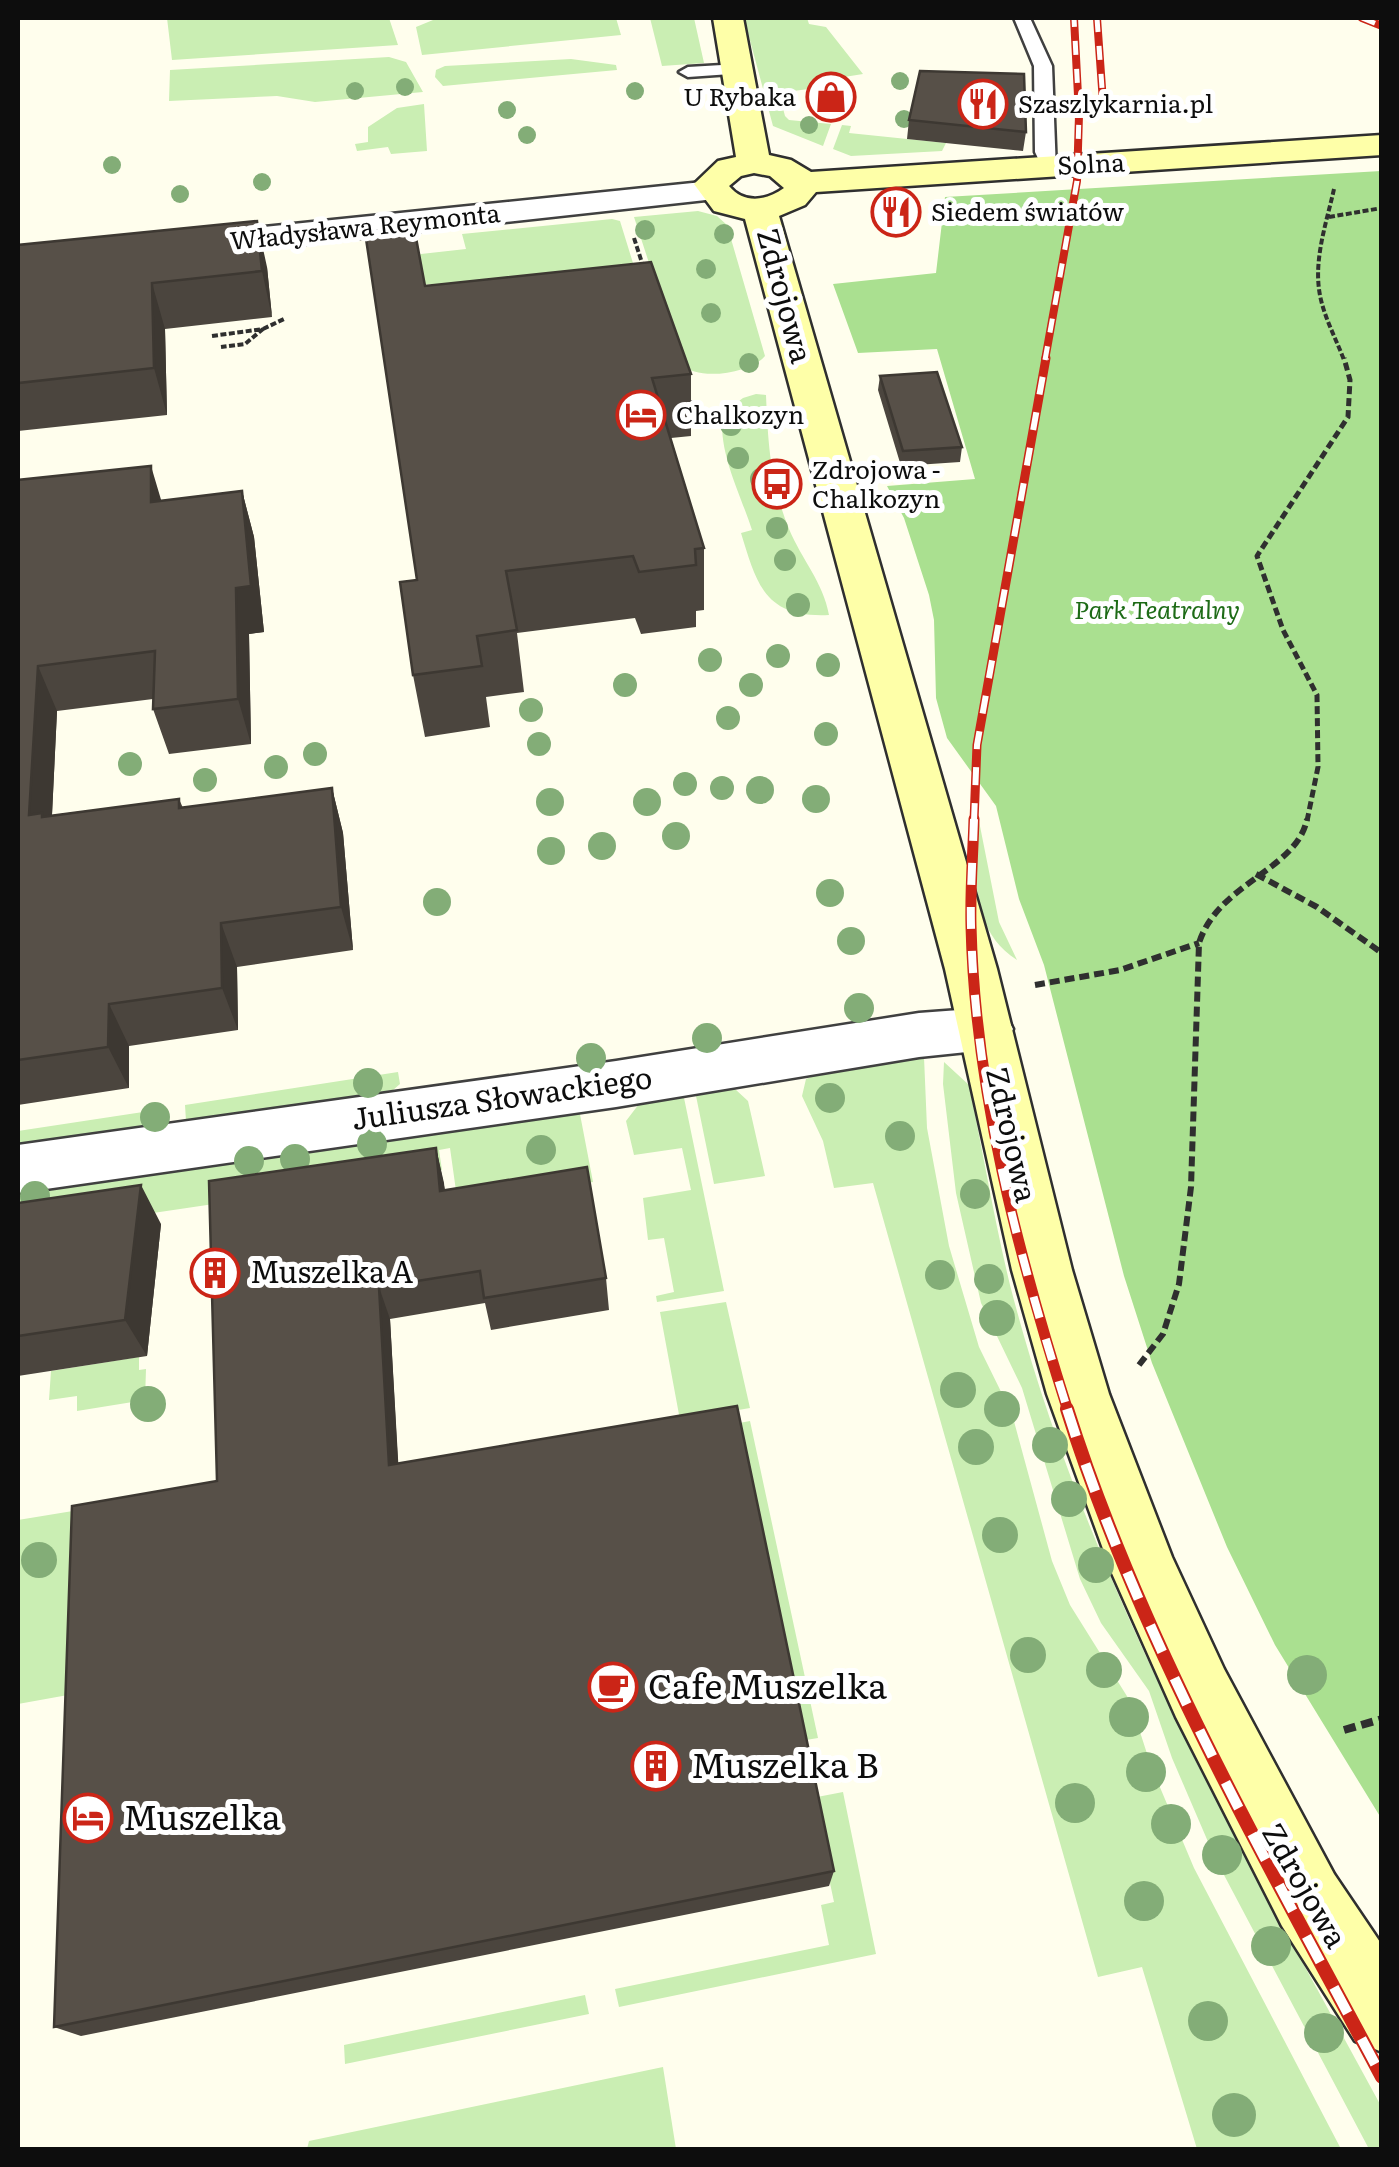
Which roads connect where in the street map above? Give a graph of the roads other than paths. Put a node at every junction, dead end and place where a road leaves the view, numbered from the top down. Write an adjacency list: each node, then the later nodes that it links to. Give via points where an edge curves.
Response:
1 (728, 18): 3 (street)
2 (1022, 18): 7 (lane, via 1042,66)
3 (740, 70): 4 (lane); 6 (street)
4 (688, 72)
5 (1382, 146): 7 (street, Solna)
6 (754, 164): 8 (street, via 779,167); 9 (street, via 720,172)
7 (1050, 167): 8 (street, Solna)
8 (800, 183): 10 (street, via 792,201)
9 (712, 191): 10 (street, via 734,206); 11 (street, Władysława Reymonta)
10 (760, 209): 12 (street, Zdrojowa)
11 (148, 250)
12 (986, 1029): 13 (street, Juliusza Słowackiego); 14 (street, Zdrojowa, via 1078,1394 1144,1571 1301,1886)
13 (18, 1169)
14 (1382, 2014)

